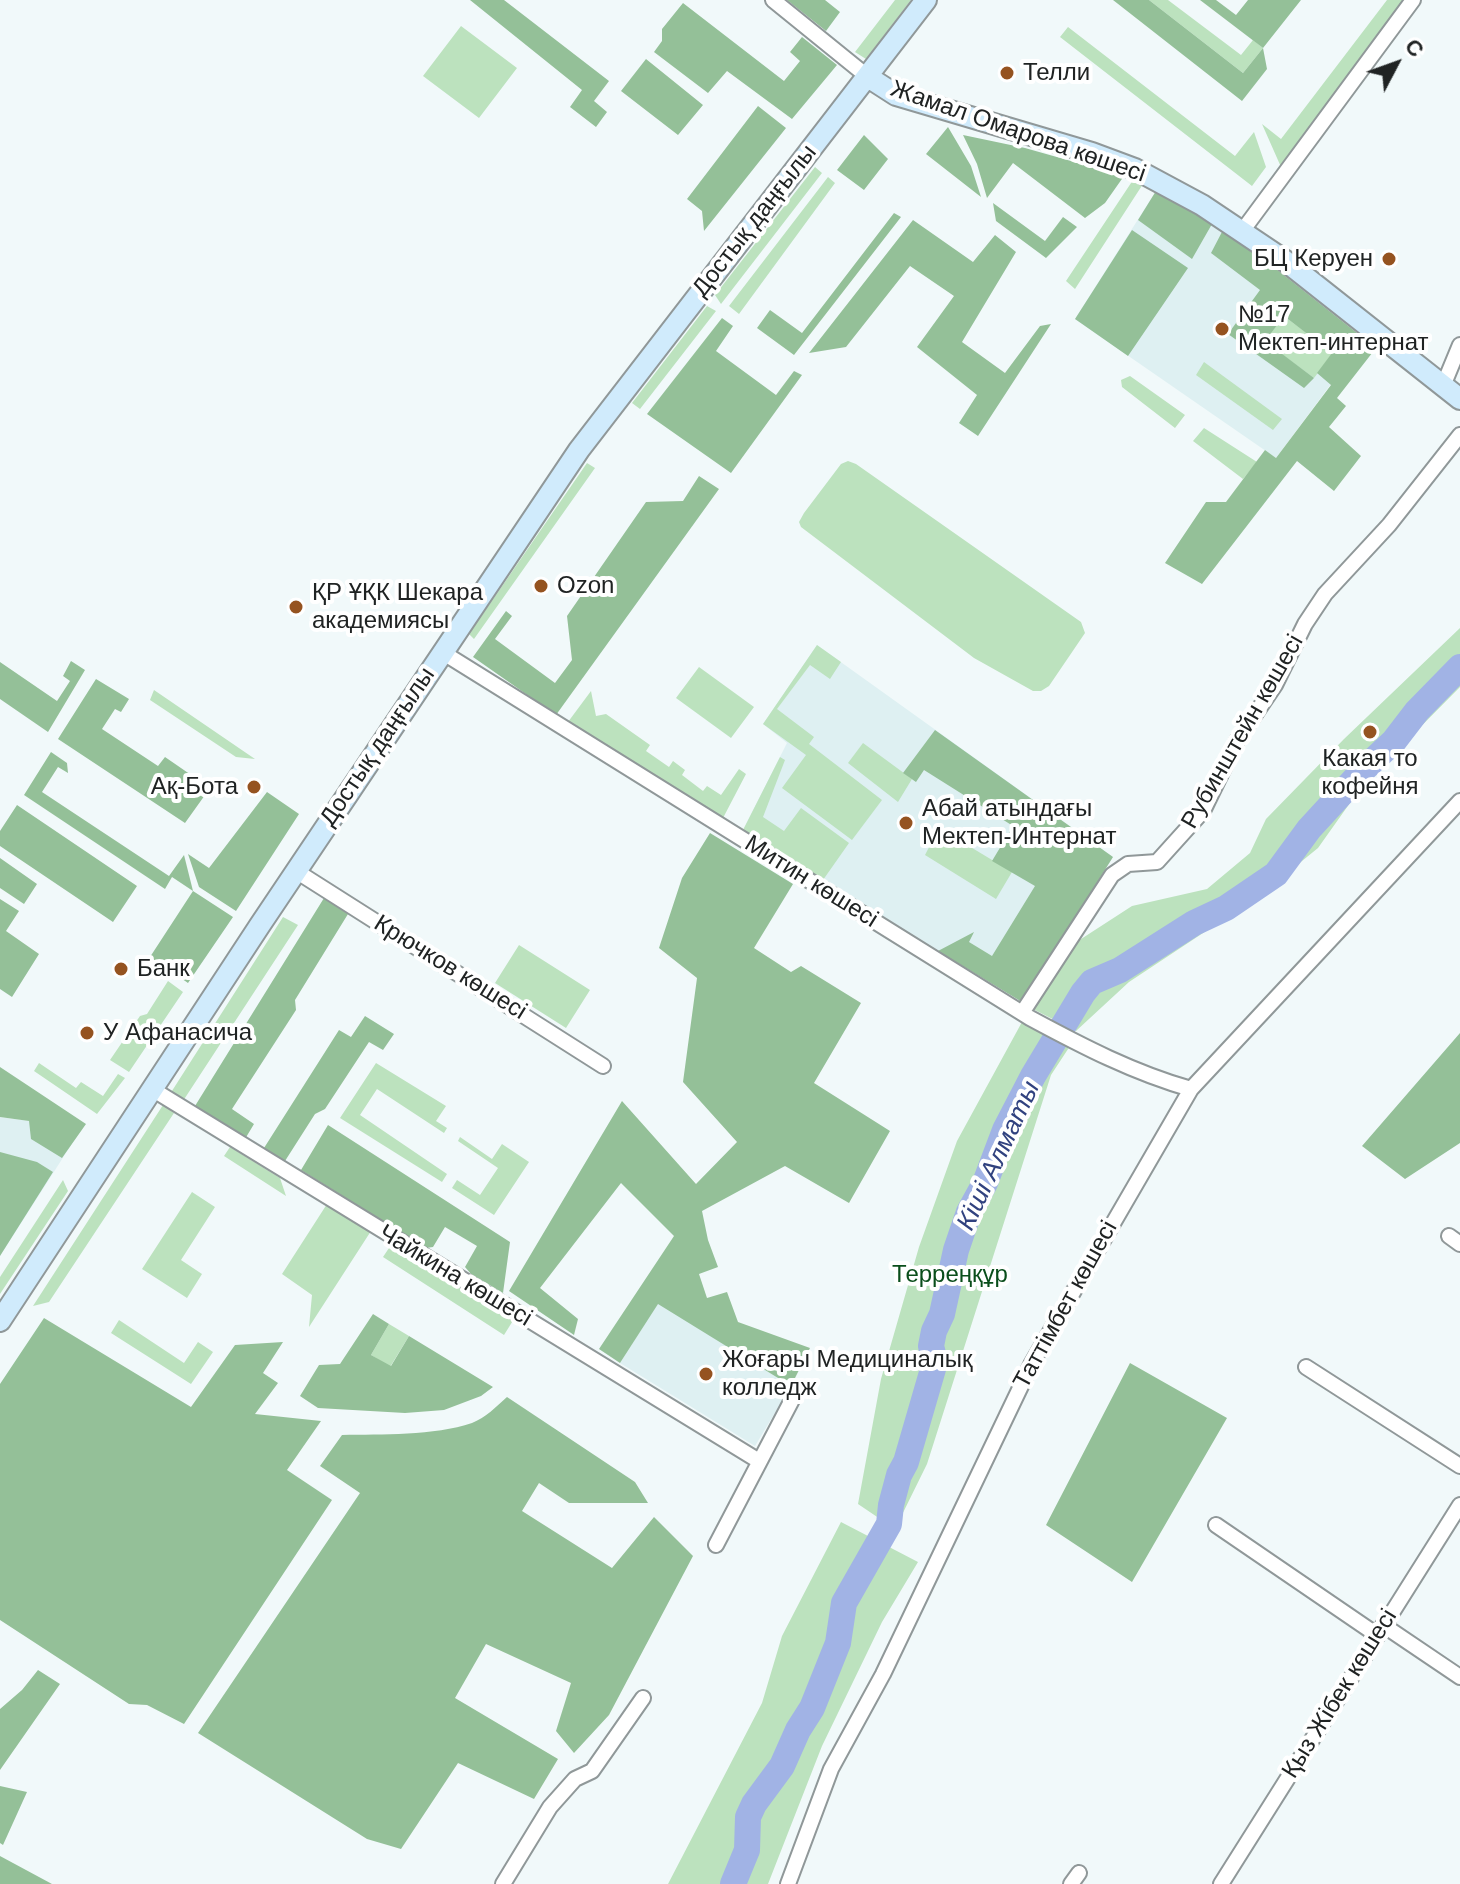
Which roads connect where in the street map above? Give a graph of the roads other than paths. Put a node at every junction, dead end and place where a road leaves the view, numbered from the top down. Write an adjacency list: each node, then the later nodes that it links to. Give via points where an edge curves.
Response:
1 (773, 0): 4 (street, Жамал Омарова көшесі)
2 (926, 0): 4 (main road, Достық даңғылы)
3 (1413, 0): 5 (street)
4 (868, 77): 5 (main road, Жамал Омарова көшесі, via 896,95 1135,169); 10 (main road, Достық даңғылы, via 588,437)
5 (1243, 230): 7 (main road, Жамал Омарова көшесі)
6 (1460, 345): 7 (street)
7 (1443, 386): 8 (main road, Жамал Омарова көшесі)
8 (1460, 399)
9 (1460, 435): 13 (street, Рубинштейн көшесі, via 1318,604 1275,685 1237,741 1203,811 1157,862 1128,864 1112,875)
10 (442, 652): 12 (main road, Достық даңғылы); 13 (street, Митин көшесі)
11 (1460, 801): 16 (street, Таттімбет көшесі)
12 (296, 871): 14 (street, Крючков көшесі); 15 (main road, Достық даңғылы)
13 (1022, 1013): 16 (street, Митин көшесі, via 1154,1079)
14 (603, 1066)
15 (152, 1089): 17 (main road, Достық даңғылы); 20 (street, Чайкина көшесі)
16 (1191, 1089): 29 (street, Таттімбет көшесі, via 1032,1363 883,1674 831,1769)
17 (0, 1321)
18 (1306, 1367): 21 (street)
19 (794, 1396): 20 (street)
20 (759, 1461): 24 (street)
21 (1460, 1466)
22 (1460, 1505): 25 (street, Қыз Жібек көшесі)
23 (1216, 1525): 25 (street)
24 (716, 1545)
25 (1380, 1630): 26 (street); 30 (street, Қыз Жібек көшесі)
26 (1460, 1677)
27 (643, 1698): 28 (street, via 592,1771 575,1779 550,1807)
28 (503, 1884)
29 (788, 1884)
30 (1221, 1884)

